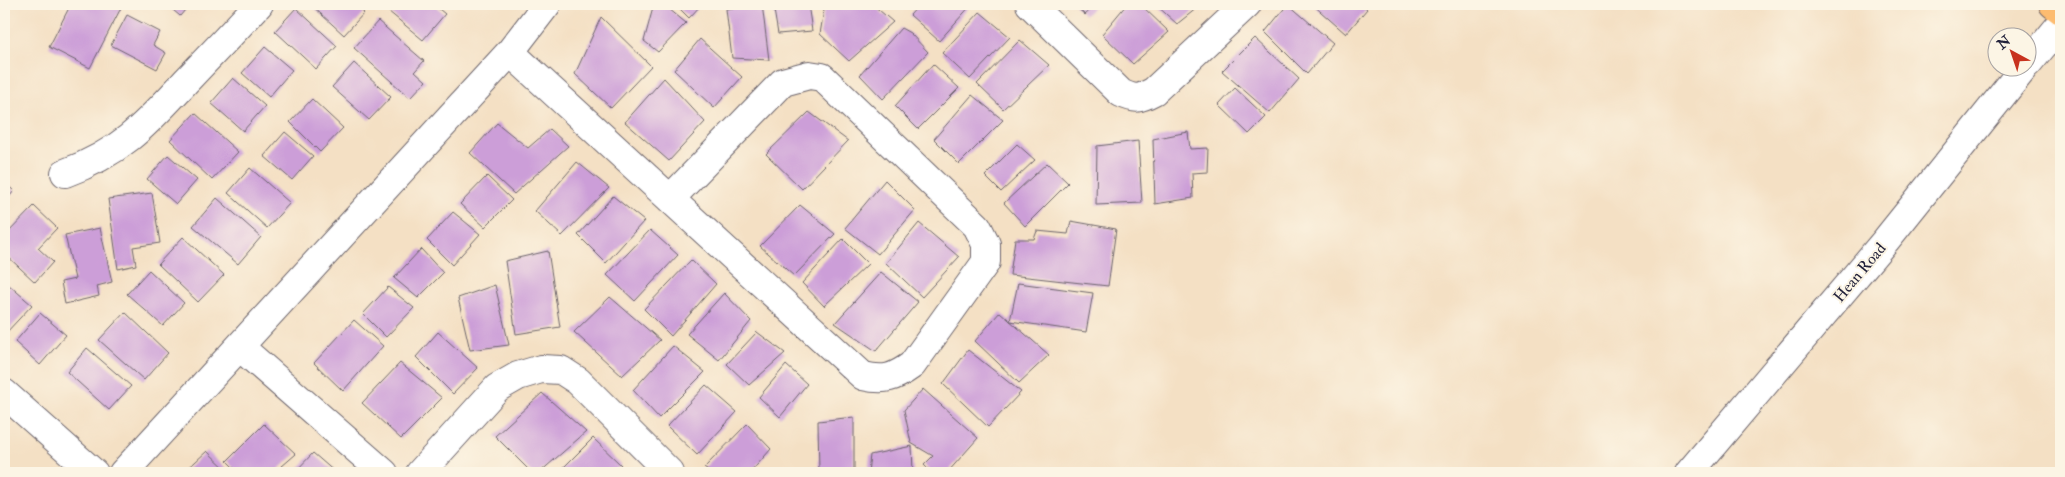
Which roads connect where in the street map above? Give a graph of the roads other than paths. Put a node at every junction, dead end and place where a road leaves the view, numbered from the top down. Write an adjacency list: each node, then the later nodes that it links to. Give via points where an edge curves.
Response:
1 (259, 4): 11 (street, via 141,130 89,165)
2 (547, 4): 8 (street)
3 (1030, 4): 4 (street, via 1121,92 1132,98 1154,91)
4 (1247, 4)
5 (2053, 4): 6 (main road)
6 (2061, 10)
7 (2061, 24): 9 (street)
8 (510, 52): 12 (street); 13 (street)
9 (2038, 52)
10 (2016, 78): 20 (street, Hean Road, via 1886,240)
11 (66, 173)
12 (670, 199): 12 (street, via 863,376 877,380 896,377 912,365 986,262 986,244 977,226 822,77 809,75 783,82)
13 (240, 347): 16 (street); 17 (street)
14 (4, 393): 15 (street)
15 (94, 473)
16 (123, 473)
17 (384, 473)
18 (420, 473): 19 (street, via 497,388 518,376 541,369 561,370 578,381)
19 (670, 473)
20 (1689, 473)

